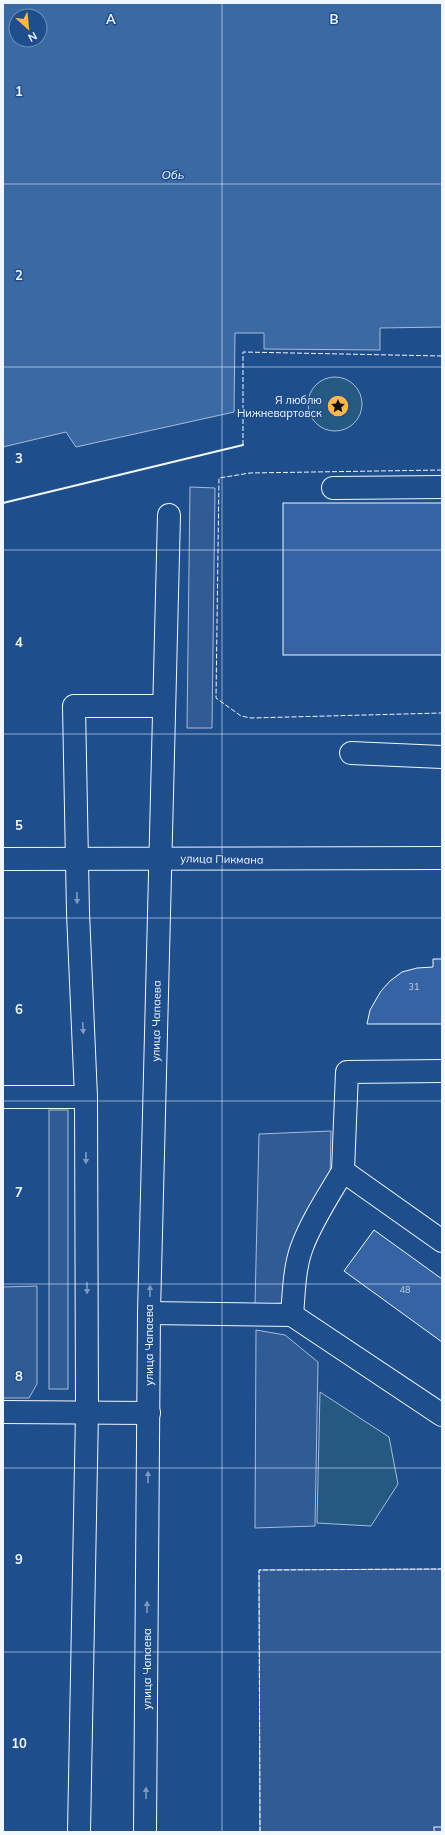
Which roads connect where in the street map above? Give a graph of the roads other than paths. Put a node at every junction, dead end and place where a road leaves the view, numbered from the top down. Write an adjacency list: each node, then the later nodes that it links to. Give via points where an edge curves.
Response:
1 (442, 487): 2 (street)
2 (333, 488)
3 (169, 515): 4 (street, улица Чапаева)
4 (164, 706): 7 (street, улица Чапаева); 10 (street, via 74,706)
5 (351, 753): 6 (street)
6 (442, 757)
7 (160, 858): 8 (street, улица Пикмана); 10 (street, улица Пикмана); 16 (street, улица Чапаева, one-way to 7)
8 (442, 858)
9 (3, 859): 10 (street, улица Пикмана)
10 (76, 859): 13 (street, one-way to 13)
11 (442, 1071): 14 (street, via 347,1072)
12 (3, 1096): 13 (street)
13 (86, 1097): 19 (street, one-way to 19)
14 (343, 1170): 15 (street); 17 (street, via 302,1248 296,1270)
15 (442, 1241)
16 (149, 1313): 17 (street); 20 (street, улица Чапаева)
17 (292, 1315): 21 (street)
18 (3, 1412): 19 (street)
19 (87, 1412): 20 (street); 22 (street)
20 (149, 1413): 23 (street, улица Чапаева, one-way to 20)
21 (442, 1415)
22 (79, 1832)
23 (145, 1832)

